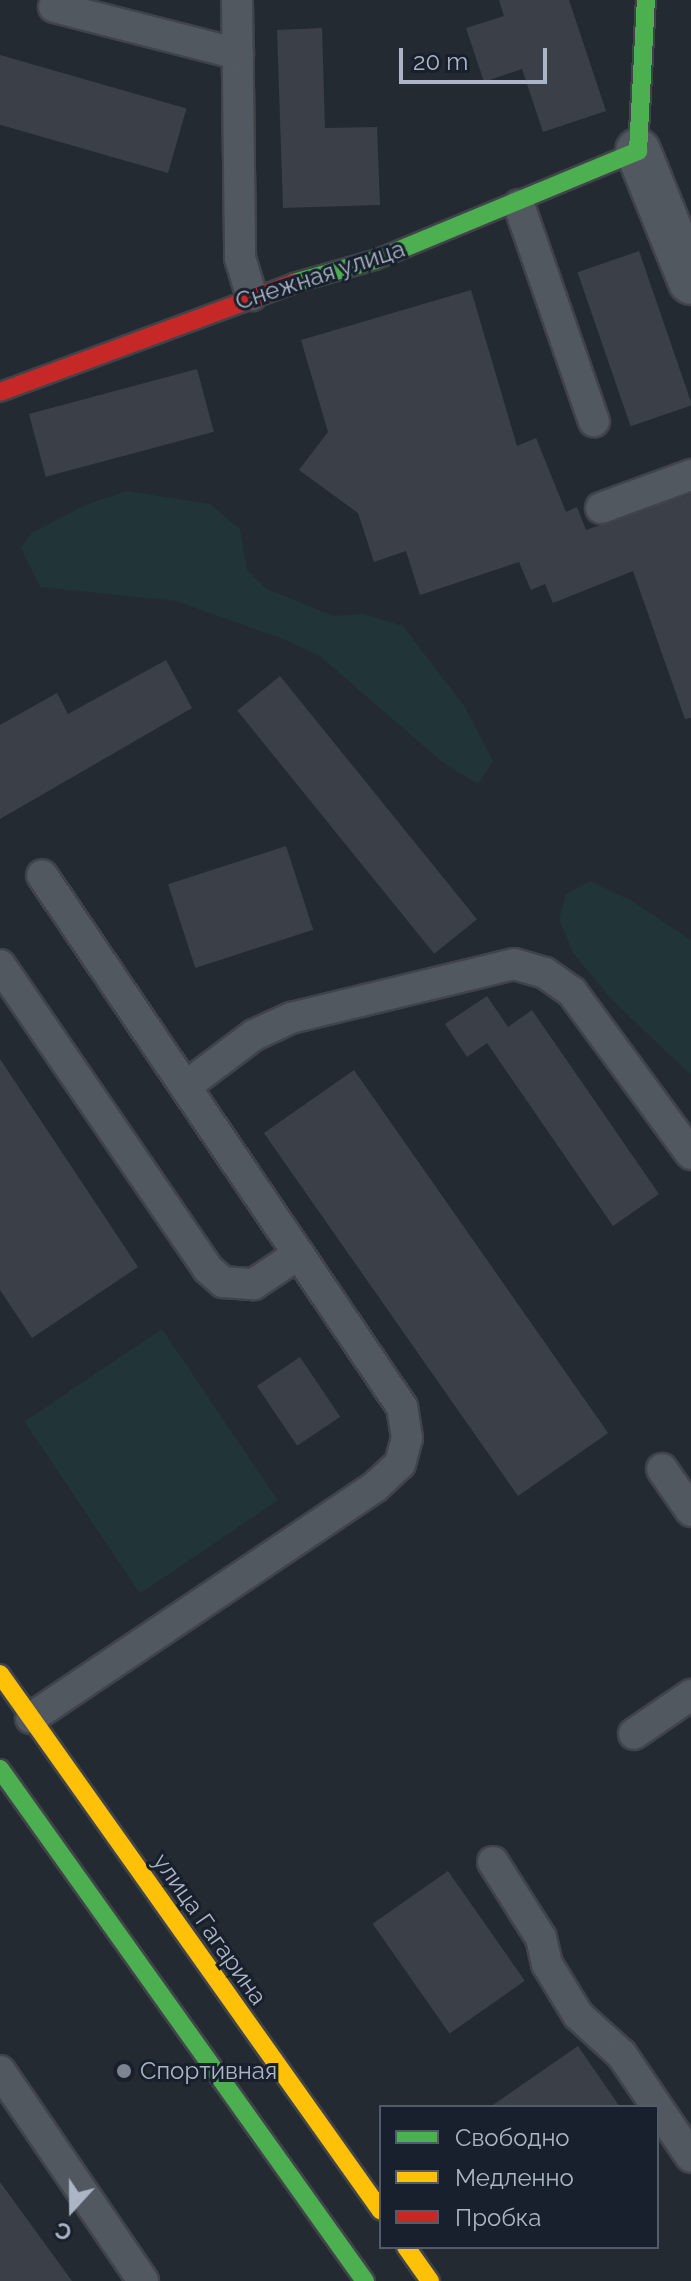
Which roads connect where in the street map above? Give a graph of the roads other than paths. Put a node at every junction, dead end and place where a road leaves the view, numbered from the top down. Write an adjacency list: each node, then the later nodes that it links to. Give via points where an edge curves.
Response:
1 (237, 0): 4 (lane)
2 (646, 0): 5 (main road)
3 (54, 7): 4 (lane)
4 (238, 54): 8 (lane, via 240,258)
5 (638, 151): 6 (main road, Снежная улица); 7 (street)
6 (519, 205): 8 (main road, Снежная улица, via 375,260); 10 (lane)
7 (691, 282)
8 (251, 295): 9 (main road, Снежная улица)
9 (0, 392)
10 (594, 421)
11 (691, 475): 12 (lane)
12 (601, 508)
13 (42, 875): 15 (lane)
14 (0, 965): 17 (lane, via 208,1269 223,1282 254,1284)
15 (186, 1086): 16 (lane, via 254,1035 291,1018 514,964 545,973 572,992); 17 (lane)
16 (691, 1154)
17 (299, 1254): 22 (lane, via 402,1407 407,1438 400,1464 375,1487)
18 (662, 1469): 19 (lane)
19 (691, 1511)
20 (0, 1674): 22 (main road, улица Гагарина)
21 (691, 1695): 23 (lane)
22 (21, 1725): 30 (main road, улица Гагарина)
23 (634, 1734)
24 (0, 1769): 33 (main road)
25 (493, 1862): 27 (lane, via 541,1938 547,1964 578,2015 622,2055)
26 (0, 2071): 32 (lane)
27 (656, 2105)
28 (659, 2110): 29 (lane)
29 (691, 2157)
30 (379, 2208)
31 (407, 2249): 34 (main road)
32 (143, 2281)
33 (365, 2281)
34 (430, 2281)

